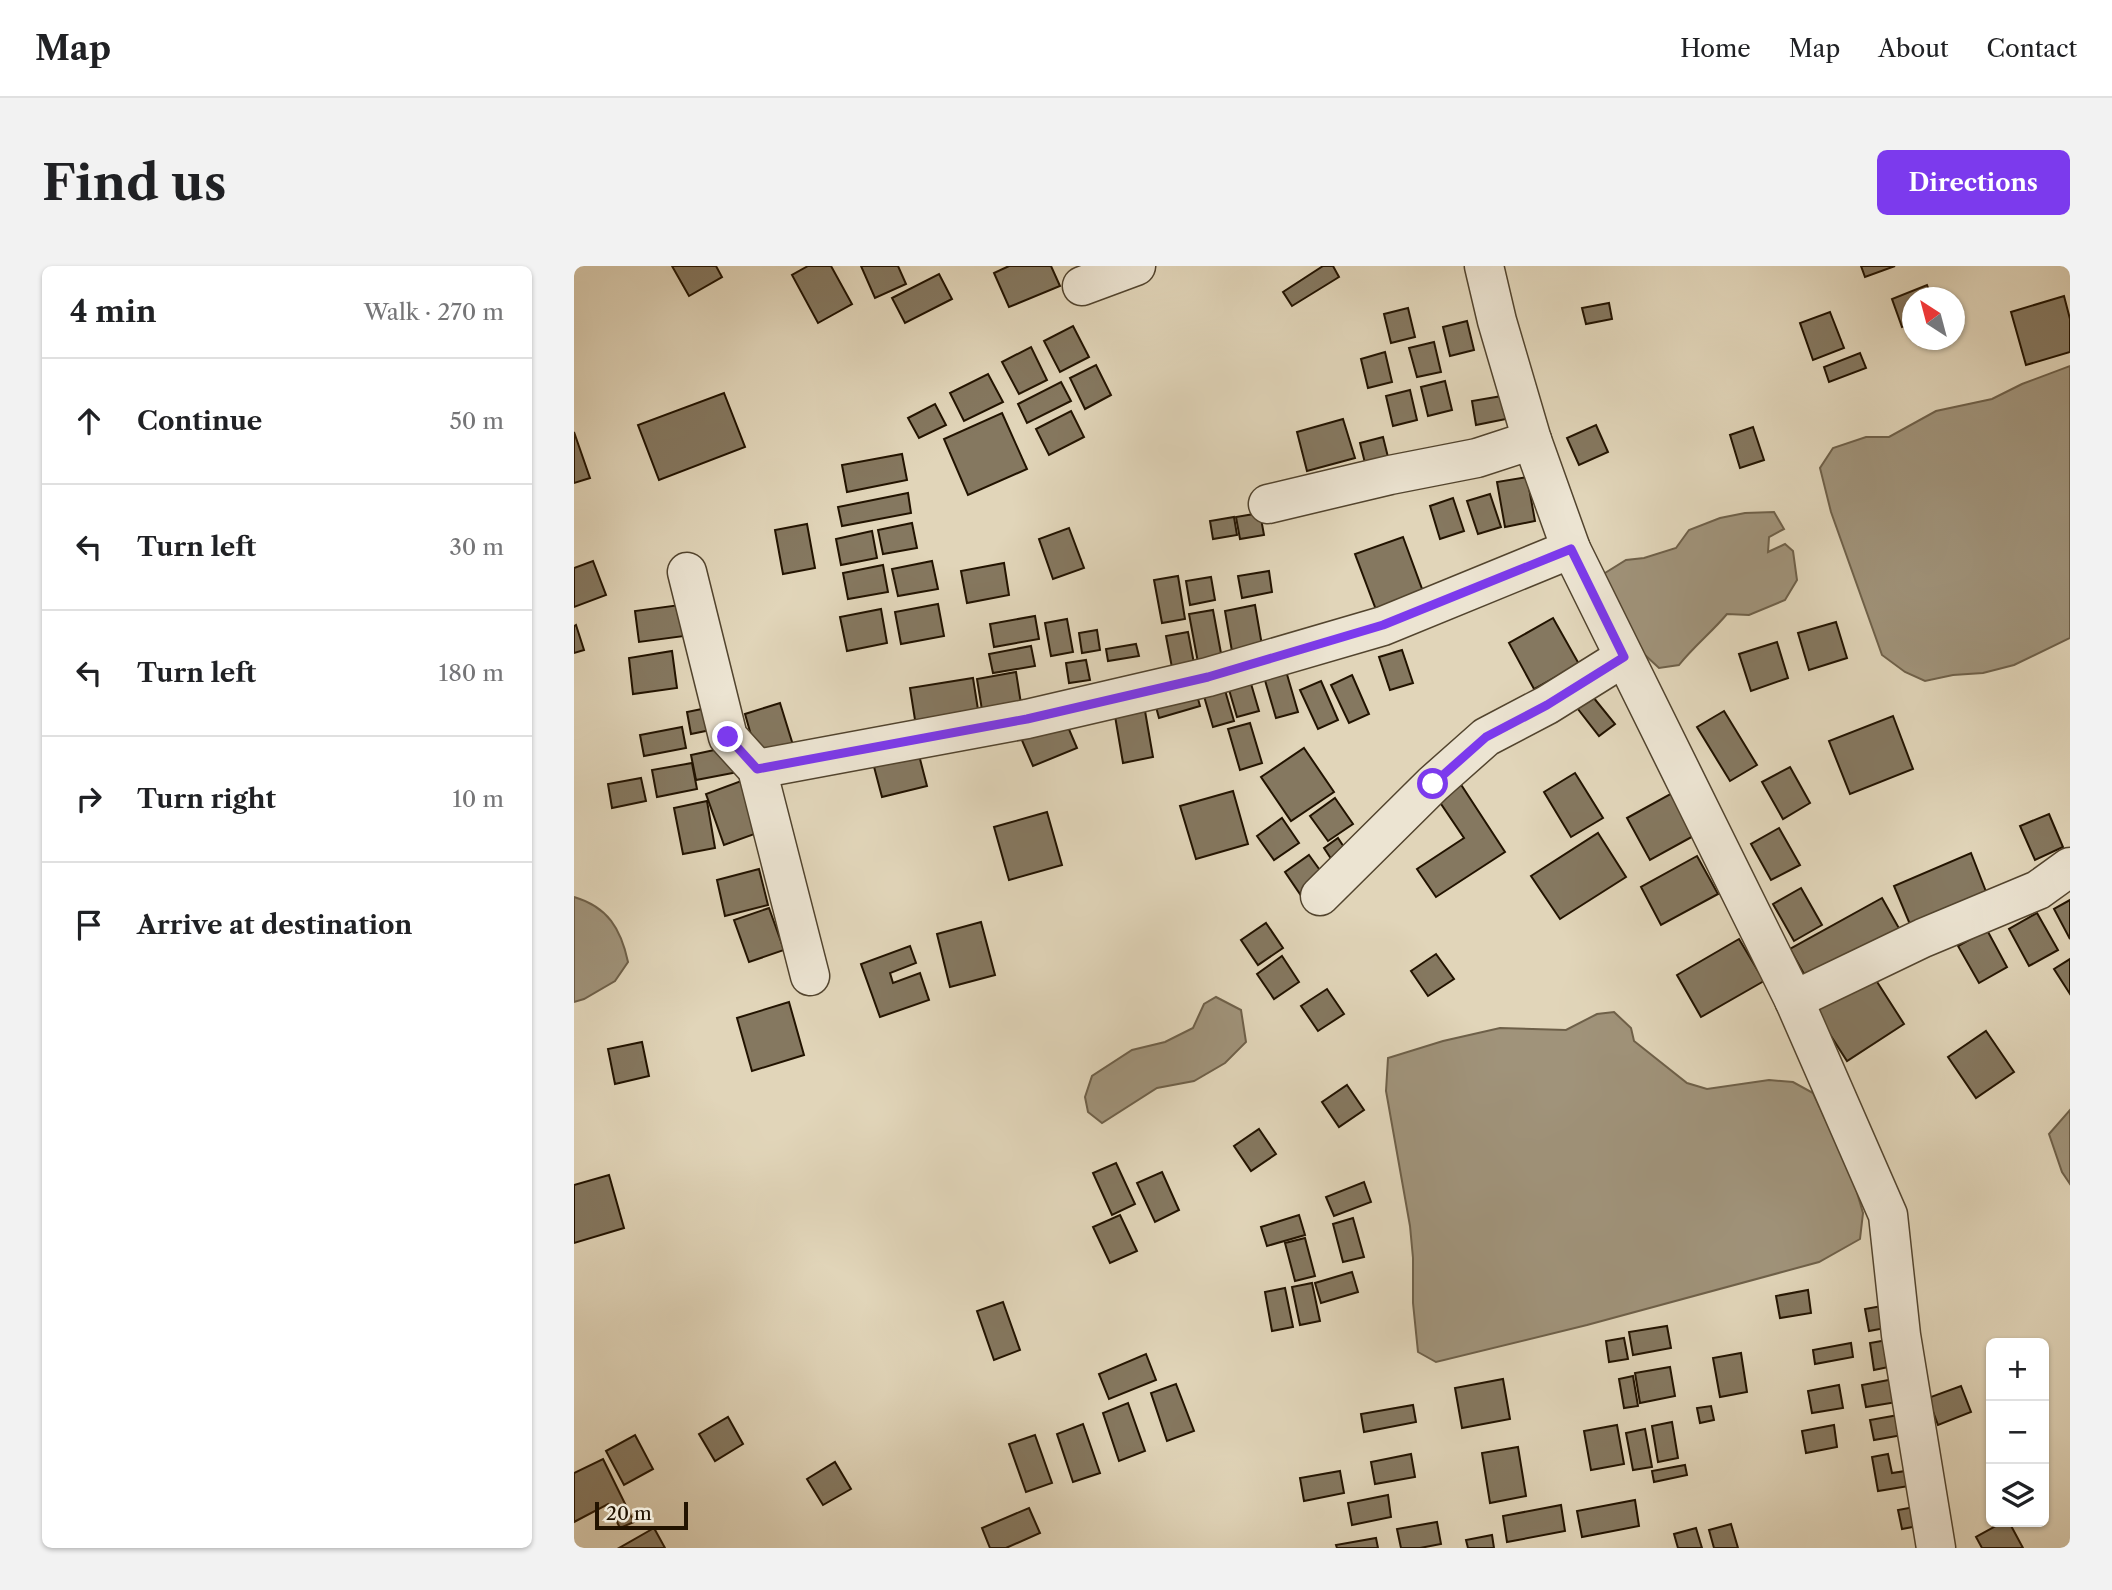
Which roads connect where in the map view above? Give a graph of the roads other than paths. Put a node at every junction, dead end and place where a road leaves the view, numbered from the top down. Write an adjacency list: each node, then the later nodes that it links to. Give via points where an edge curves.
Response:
1 (1136, 266): 3 (street)
2 (1484, 266): 4 (street)
3 (1082, 286)
4 (1532, 440): 5 (street, via 1477,458); 6 (street)
5 (1268, 504)
6 (1571, 549): 8 (street); 9 (street, via 1383,625 1208,677 1027,719)
7 (687, 572): 9 (street, via 728,737)
8 (1624, 657): 11 (street, via 1486,737); 13 (street)
9 (757, 769): 12 (street)
10 (2070, 867): 13 (street, via 2038,890 1923,938)
11 (1320, 896)
12 (810, 976)
13 (1794, 1000): 14 (street, via 1888,1215 1901,1335)
14 (1936, 1548)

